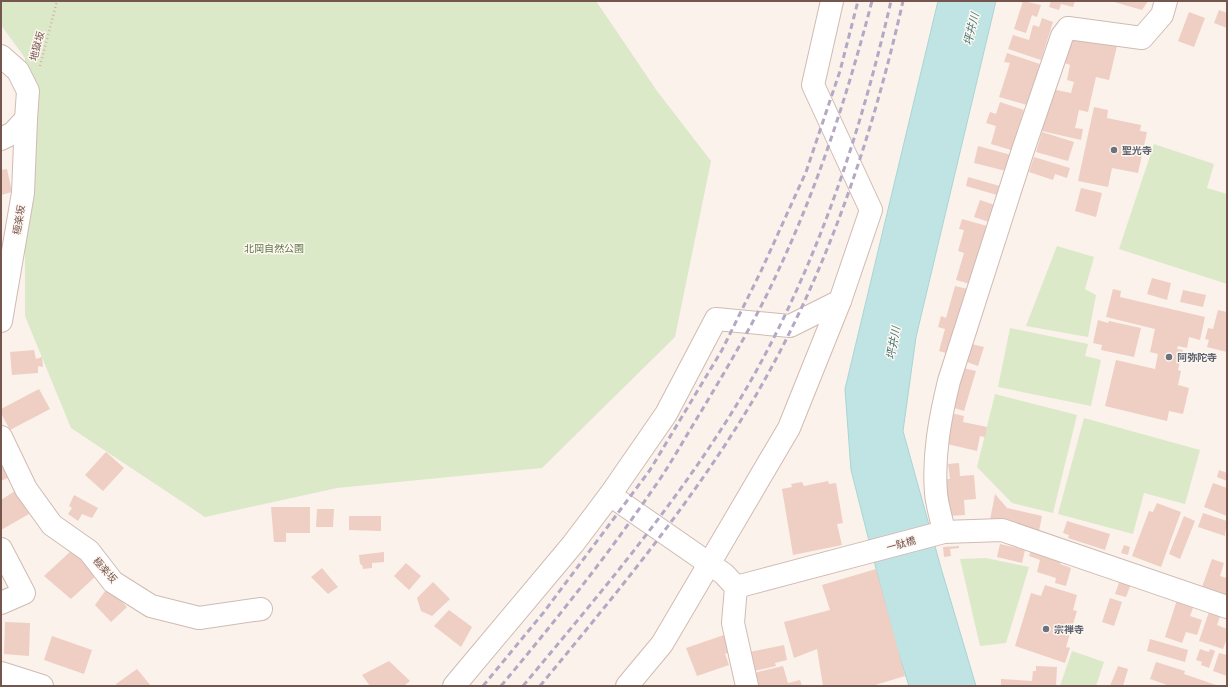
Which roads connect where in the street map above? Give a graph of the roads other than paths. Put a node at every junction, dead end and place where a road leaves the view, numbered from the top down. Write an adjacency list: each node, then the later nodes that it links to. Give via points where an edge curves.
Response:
1 (832, 1): 7 (street, via 813,85 871,210)
2 (1166, 1): 11 (street, via 1162,15 1142,38 1068,28 1062,36 949,381 936,450 936,494)
3 (1, 56): 4 (street, 極楽坂, via 18,71 28,91)
4 (26, 119): 5 (street, via 13,133); 6 (street, 極楽坂, via 24,194)
5 (1, 139)
6 (6, 265): 8 (street, 極楽坂)
7 (840, 301): 10 (street, via 790,326 716,319 666,414); 13 (street, via 789,428)
8 (1, 321)
9 (1, 437): 17 (street, 極楽坂, via 26,489 52,525 89,551 112,582 151,606 199,618)
10 (610, 495): 13 (street); 20 (street)
11 (944, 532): 14 (street, 一駄橋); 16 (street, 一駄橋, via 1002,530)
12 (1, 549): 15 (street, via 24,593)
13 (708, 563): 14 (street, via 724,574); 21 (street, via 662,644)
14 (736, 587): 22 (street, via 733,622)
15 (1, 603)
16 (1227, 607)
17 (261, 609)
18 (1, 673): 19 (street)
19 (42, 686)
20 (454, 686)
21 (627, 686)
22 (747, 686)

